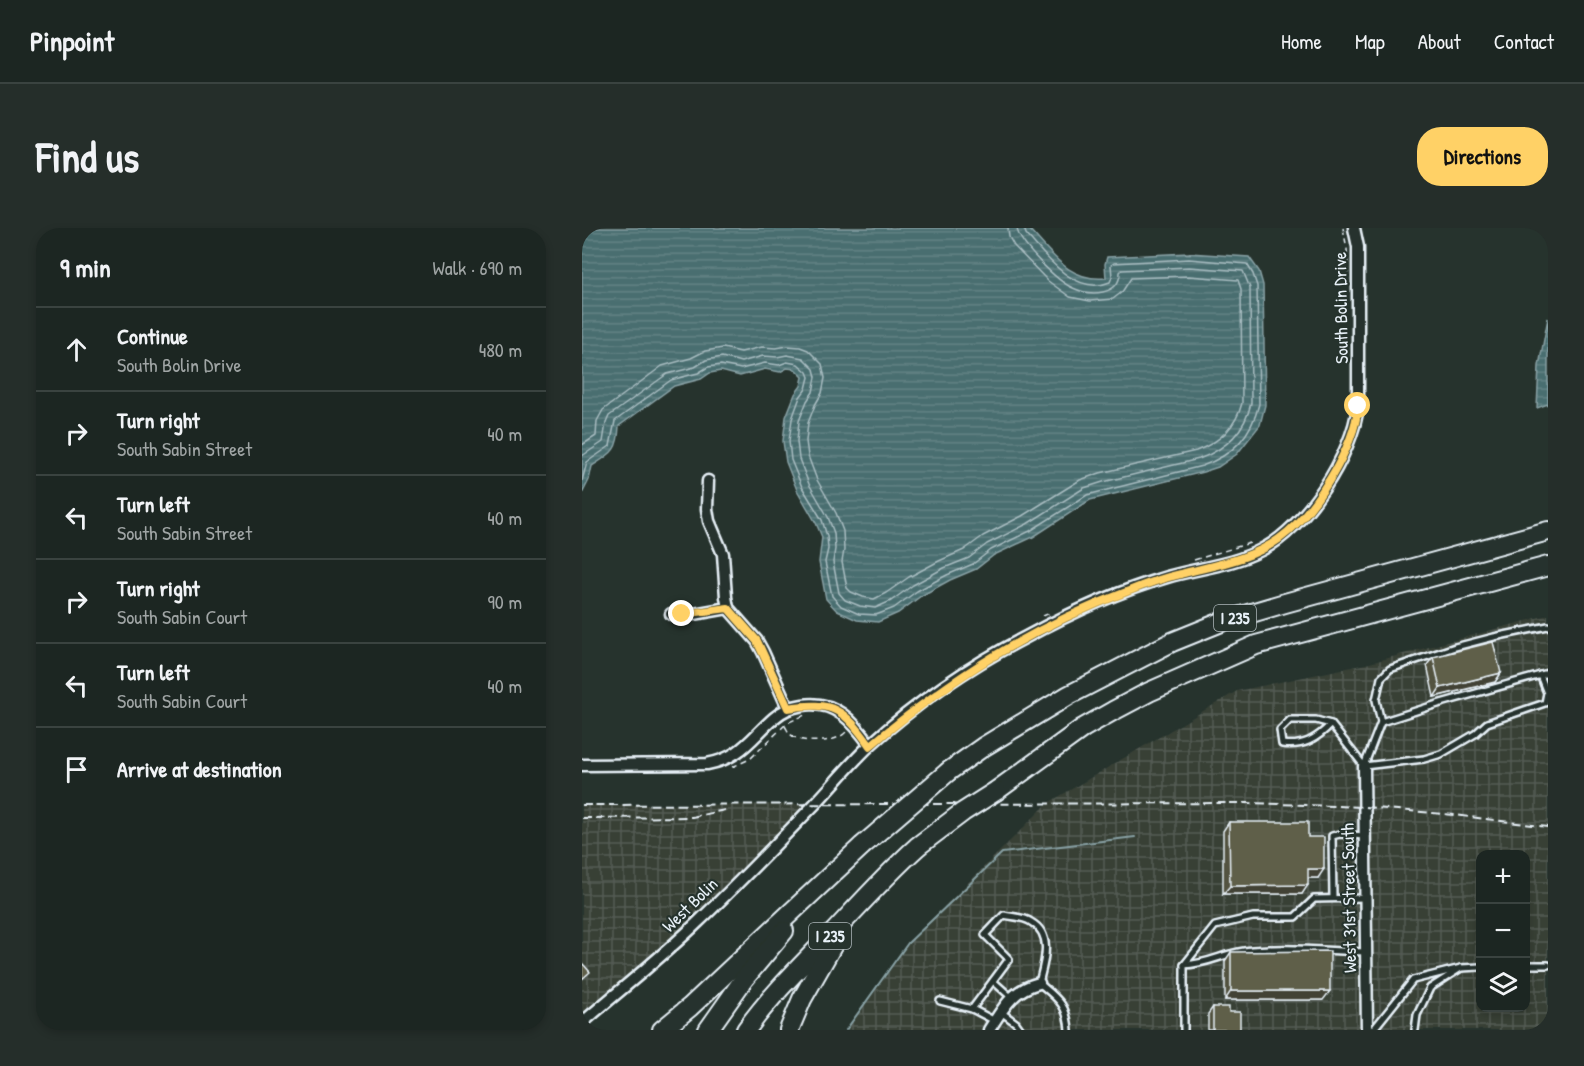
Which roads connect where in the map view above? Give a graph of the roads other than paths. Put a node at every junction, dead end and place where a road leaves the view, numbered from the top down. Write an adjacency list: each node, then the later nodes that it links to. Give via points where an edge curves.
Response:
1 (1354, 228): 13 (street, South Bolin Drive, via 1358,247 1358,414 1350,443 1303,517 1263,550 1149,584 1090,606 1026,637 930,697)
2 (708, 482): 5 (street, via 707,509 723,554)
3 (1548, 531): 18 (highway, I 235, bridge, via 1285,603 1172,642 1069,695 983,747 949,771)
4 (1548, 566): 21 (highway, I 235, bridge, via 1248,648 1149,692 1083,728 963,812 887,873)
5 (728, 608): 6 (street); 10 (street, via 757,641)
6 (671, 614)
7 (1548, 626): 11 (lane, via 1455,647 1390,669 1381,678 1376,700)
8 (1548, 673): 9 (lane)
9 (1540, 675): 11 (lane); 15 (lane, via 1547,693 1545,703 1487,723 1441,754)
10 (788, 708): 13 (street, via 818,704 834,708 850,720); 14 (street, via 747,747 718,762)
11 (1382, 722): 15 (lane)
12 (1331, 724): 12 (lane, via 1290,720 1280,730 1281,744 1294,746 1318,738); 15 (lane)
13 (870, 746): 16 (street, South Bolin Drive)
14 (582, 765)
15 (1364, 766): 17 (street, West 31st Street South)
16 (814, 804): 34 (street, West Bolin, via 698,923)
17 (1364, 836): 19 (lane, via 1332,836); 20 (street, West 31st Street South)
18 (821, 885): 35 (highway); 36 (highway, I 235)
19 (1333, 898): 20 (lane); 23 (lane, via 1314,899 1295,917 1252,917 1215,926)
20 (1366, 898): 22 (street, West 31st Street South)
21 (852, 913): 37 (highway, I 235, via 762,1007); 38 (highway, via 802,999)
22 (1367, 952): 23 (lane, via 1262,949); 42 (street, West 31st Street South)
23 (1184, 965): 41 (lane)
24 (1530, 965): 25 (lane)
25 (1548, 965)
26 (1476, 967): 27 (lane)
27 (1461, 968): 43 (lane, via 1413,980); 44 (lane, via 1430,988 1417,1015)
28 (993, 981): 29 (lane, via 1009,960 985,935 1004,915 1031,921 1042,932 1047,952); 30 (lane); 32 (lane)
29 (1040, 983): 30 (street, via 1025,987); 40 (lane, via 1063,1003)
30 (1012, 998): 33 (street)
31 (940, 1001): 32 (lane)
32 (972, 1009): 33 (lane)
33 (995, 1021): 39 (lane, via 1016,1023)
34 (582, 1023)
35 (662, 1030)
36 (708, 1030)
37 (746, 1030)
38 (789, 1030)
39 (1021, 1030)
40 (1069, 1030)
41 (1184, 1030)
42 (1367, 1030)
43 (1373, 1030)
44 (1415, 1030)

